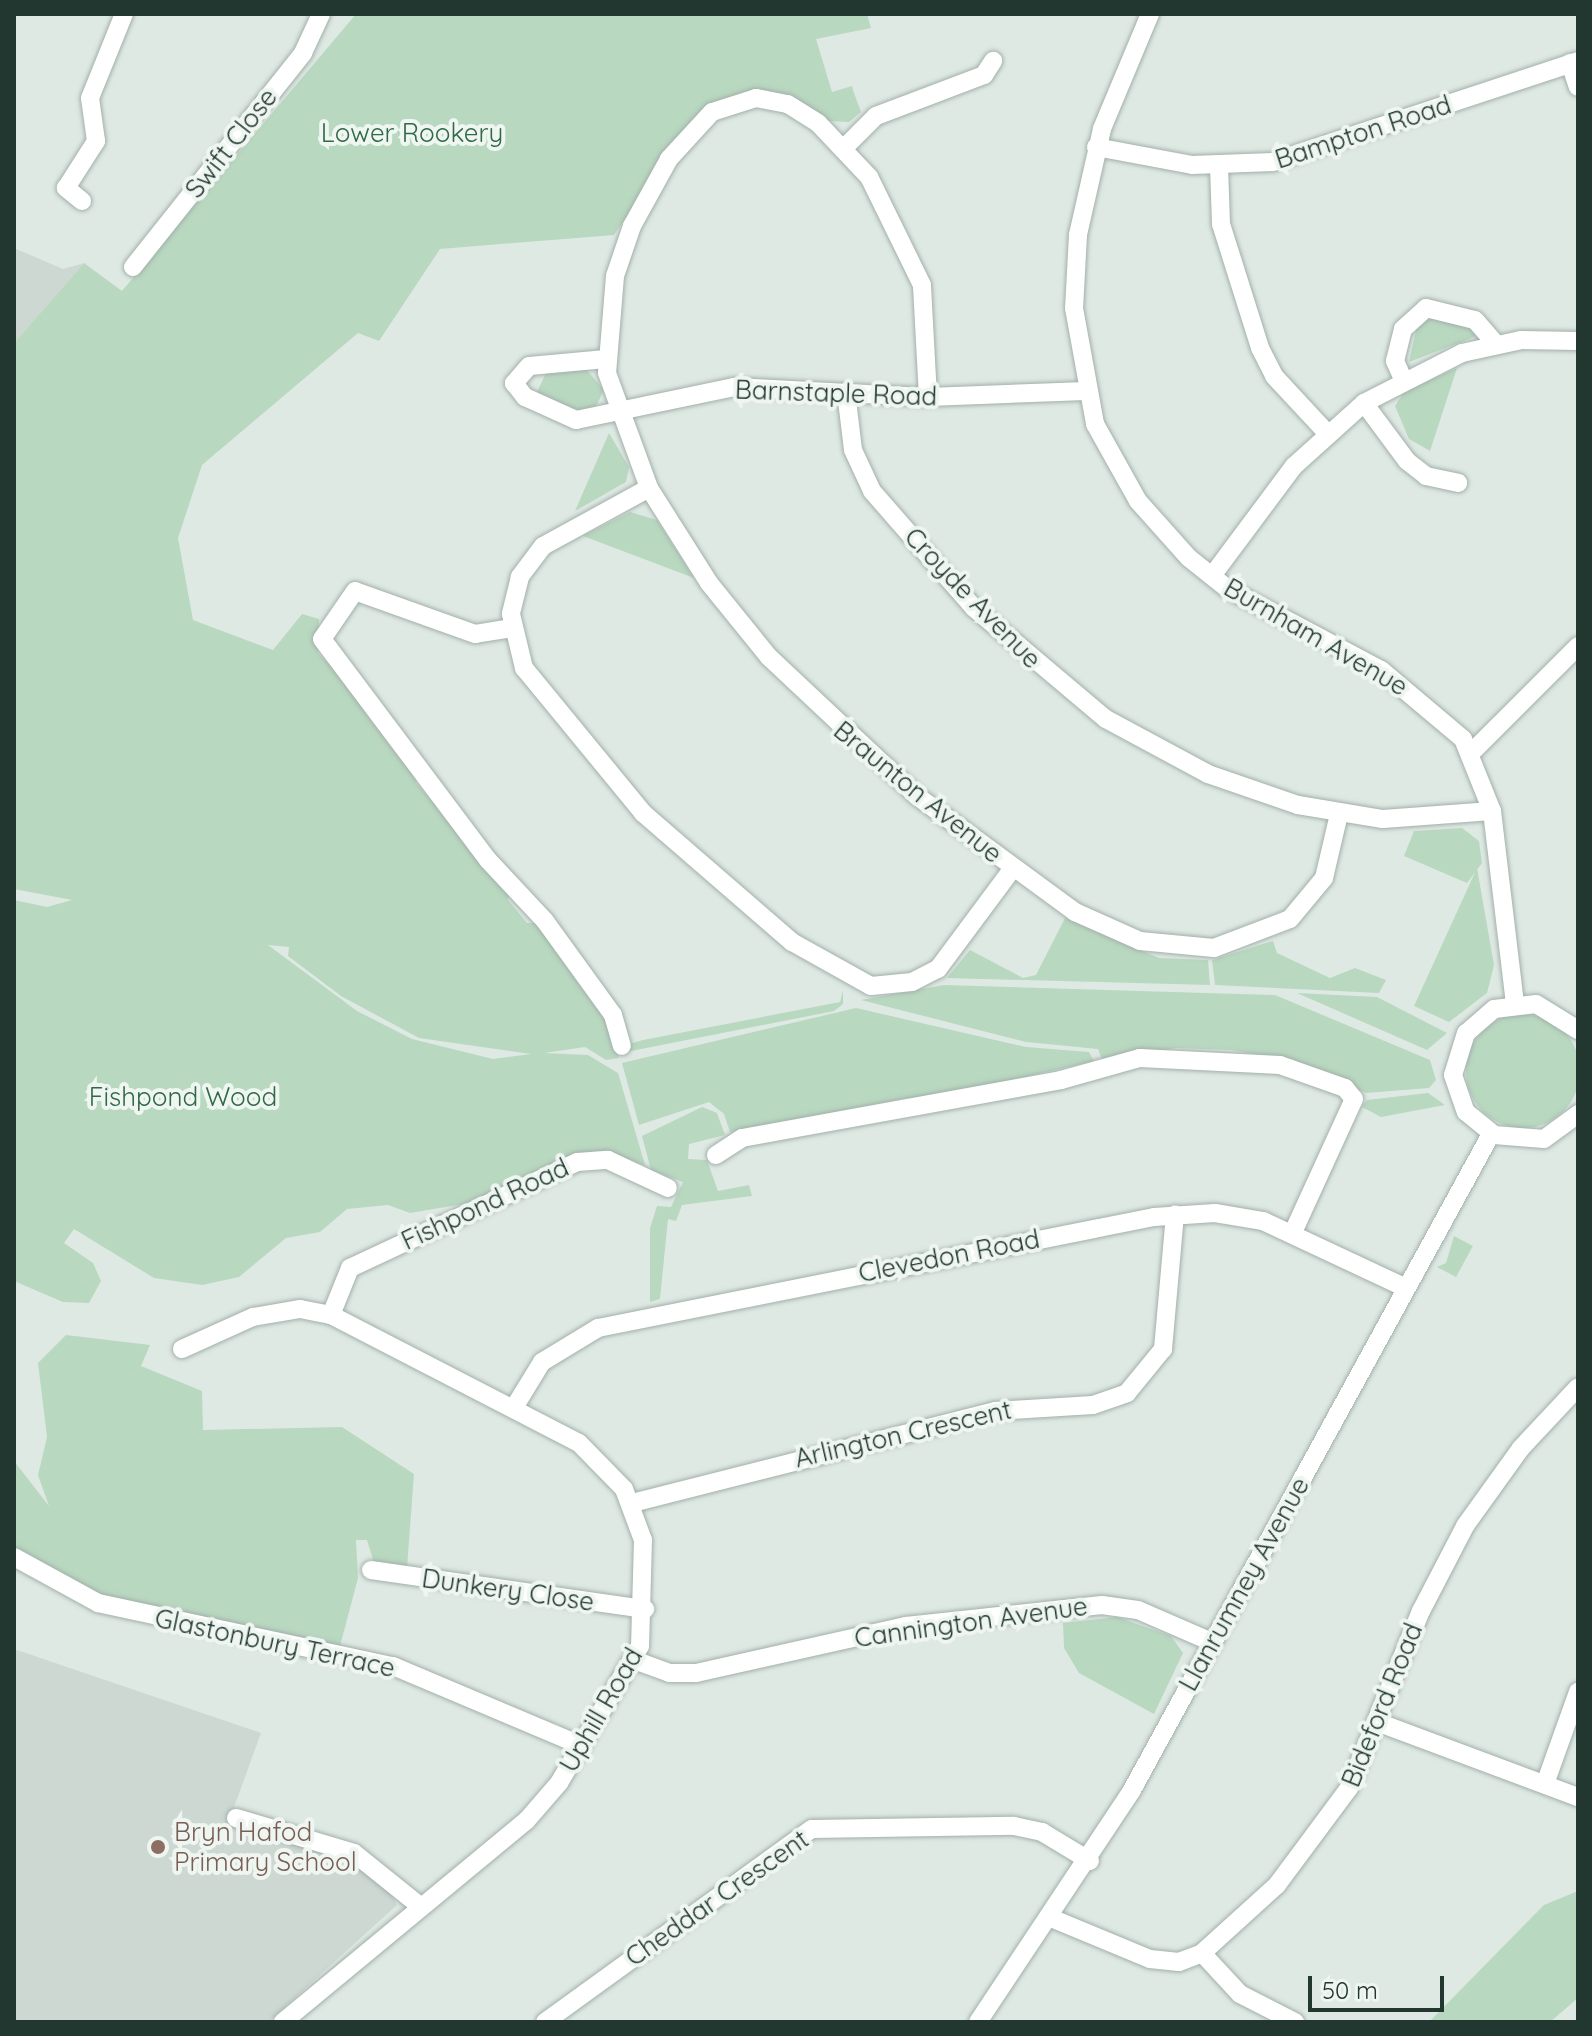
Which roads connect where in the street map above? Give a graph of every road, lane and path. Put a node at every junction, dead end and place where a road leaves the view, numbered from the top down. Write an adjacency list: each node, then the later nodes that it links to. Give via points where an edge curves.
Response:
1 (124, 14): 10 (street, via 90,98 96,141 66,188)
2 (321, 14): 11 (street, Swift Close, via 303,53)
3 (1150, 14): 7 (street, Burnham Avenue)
4 (993, 61): 8 (street, via 984,75 876,116)
5 (1574, 62): 6 (street); 9 (street, Bampton Road, via 1321,150)
6 (1578, 87)
7 (1096, 147): 9 (street, Bampton Road); 16 (street, Burnham Avenue, via 1073,287)
8 (844, 148): 14 (street, via 818,123 773,100 726,104 698,124 652,186 623,251); 18 (street, via 890,209 915,264 928,326)
9 (1219, 166): 21 (street, via 1221,224 1260,348 1274,376)
10 (82, 201)
11 (133, 267)
12 (1578, 341): 13 (street)
13 (1496, 344): 15 (street); 15 (street, via 1475,320 1426,308 1403,329 1395,361)
14 (606, 359): 20 (street, Braunton Avenue); 20 (street, Barnstaple Road, via 529,366 514,383 525,397 576,420)
15 (1403, 379): 19 (street)
16 (1086, 391): 18 (street, Barnstaple Road); 24 (street, Burnham Avenue, via 1103,441 1138,501)
17 (846, 392): 18 (street, Barnstaple Road); 20 (street, Barnstaple Road, via 734,387); 29 (street, Croyde Avenue, via 853,450 872,491 974,608 1047,675 1106,719 1208,774)
18 (928, 397)
19 (1364, 403): 21 (street); 22 (street, via 1407,461 1426,476)
20 (617, 412): 23 (street, Braunton Avenue)
21 (1327, 433): 24 (street)
22 (1458, 483)
23 (649, 488): 25 (street, via 543,546 520,577); 30 (street, Braunton Avenue, via 722,601 799,690 876,763)
24 (1212, 576): 27 (street, Burnham Avenue, via 1381,670 1445,720)
25 (512, 628): 30 (street, via 534,684 643,813 736,898 844,976 888,987 924,978 963,941); 33 (street, via 475,634 355,591 322,639 481,850 545,921 613,1015)
26 (1578, 646): 27 (street)
27 (1472, 752): 28 (street, Burnham Avenue)
28 (1492, 811): 29 (street, Croyde Avenue, via 1416,819); 31 (street, Burnham Avenue)
29 (1339, 814): 30 (street, Braunton Avenue, via 1330,862 1306,907 1272,929 1214,948 1176,949 1120,934)
30 (1013, 868)
31 (1515, 1004): 32 (street, via 1552,1009); 35 (street, via 1479,1018 1454,1063 1459,1100)
32 (1578, 1030)
33 (622, 1046)
34 (1578, 1114): 35 (street, via 1535,1141)
35 (1491, 1134): 40 (street, Llanrumney Avenue)
36 (716, 1155): 39 (street, via 742,1138 1061,1080 1140,1058 1280,1065 1345,1088 1354,1099)
37 (668, 1188): 41 (street, Fishpond Road, via 608,1160 577,1162 350,1268)
38 (1175, 1215): 39 (street, Clevedon Road, via 1235,1215); 44 (street, Clevedon Road, via 610,1325 542,1362); 45 (street, Arlington Crescent, via 1163,1349 1127,1393 1093,1405 995,1411)
39 (1293, 1232): 40 (street, Clevedon Road)
40 (1406, 1288): 49 (street, Llanrumney Avenue)
41 (331, 1315): 42 (street, Uphill Road, via 300,1309 253,1317); 44 (street, Uphill Road)
42 (182, 1349)
43 (1578, 1387): 52 (street, Bideford Road, via 1521,1448 1465,1526 1427,1597)
44 (515, 1406): 45 (street, Uphill Road, via 586,1448)
45 (632, 1503): 48 (street, Uphill Road, via 643,1540)
46 (14, 1557): 53 (street, Glastonbury Terrace, via 98,1603 393,1666)
47 (371, 1570): 48 (street, Dunkery Close)
48 (645, 1609): 50 (street, Uphill Road)
49 (1212, 1642): 50 (street, Cannington Avenue, via 1138,1610 1102,1605 906,1626 696,1673 669,1673); 57 (street, Llanrumney Avenue)
50 (634, 1660): 53 (street, Uphill Road)
51 (1578, 1692): 54 (street)
52 (1377, 1722): 54 (street); 60 (street, Bideford Road, via 1349,1788 1312,1843)
53 (582, 1746): 58 (street, Uphill Road, via 527,1820)
54 (1545, 1784): 55 (street)
55 (1578, 1797)
56 (236, 1818): 58 (street, via 354,1853)
57 (1090, 1861): 59 (street, Llanrumney Avenue); 62 (street, Cheddar Crescent, via 1042,1832 1014,1826 812,1829)
58 (420, 1906): 61 (street, Uphill Road)
59 (1051, 1918): 60 (street, via 1164,1962); 63 (street, Llanrumney Avenue)
60 (1202, 1953): 64 (street, via 1240,1994)
61 (283, 2022)
62 (545, 2022)
63 (978, 2022)
64 (1295, 2022)

